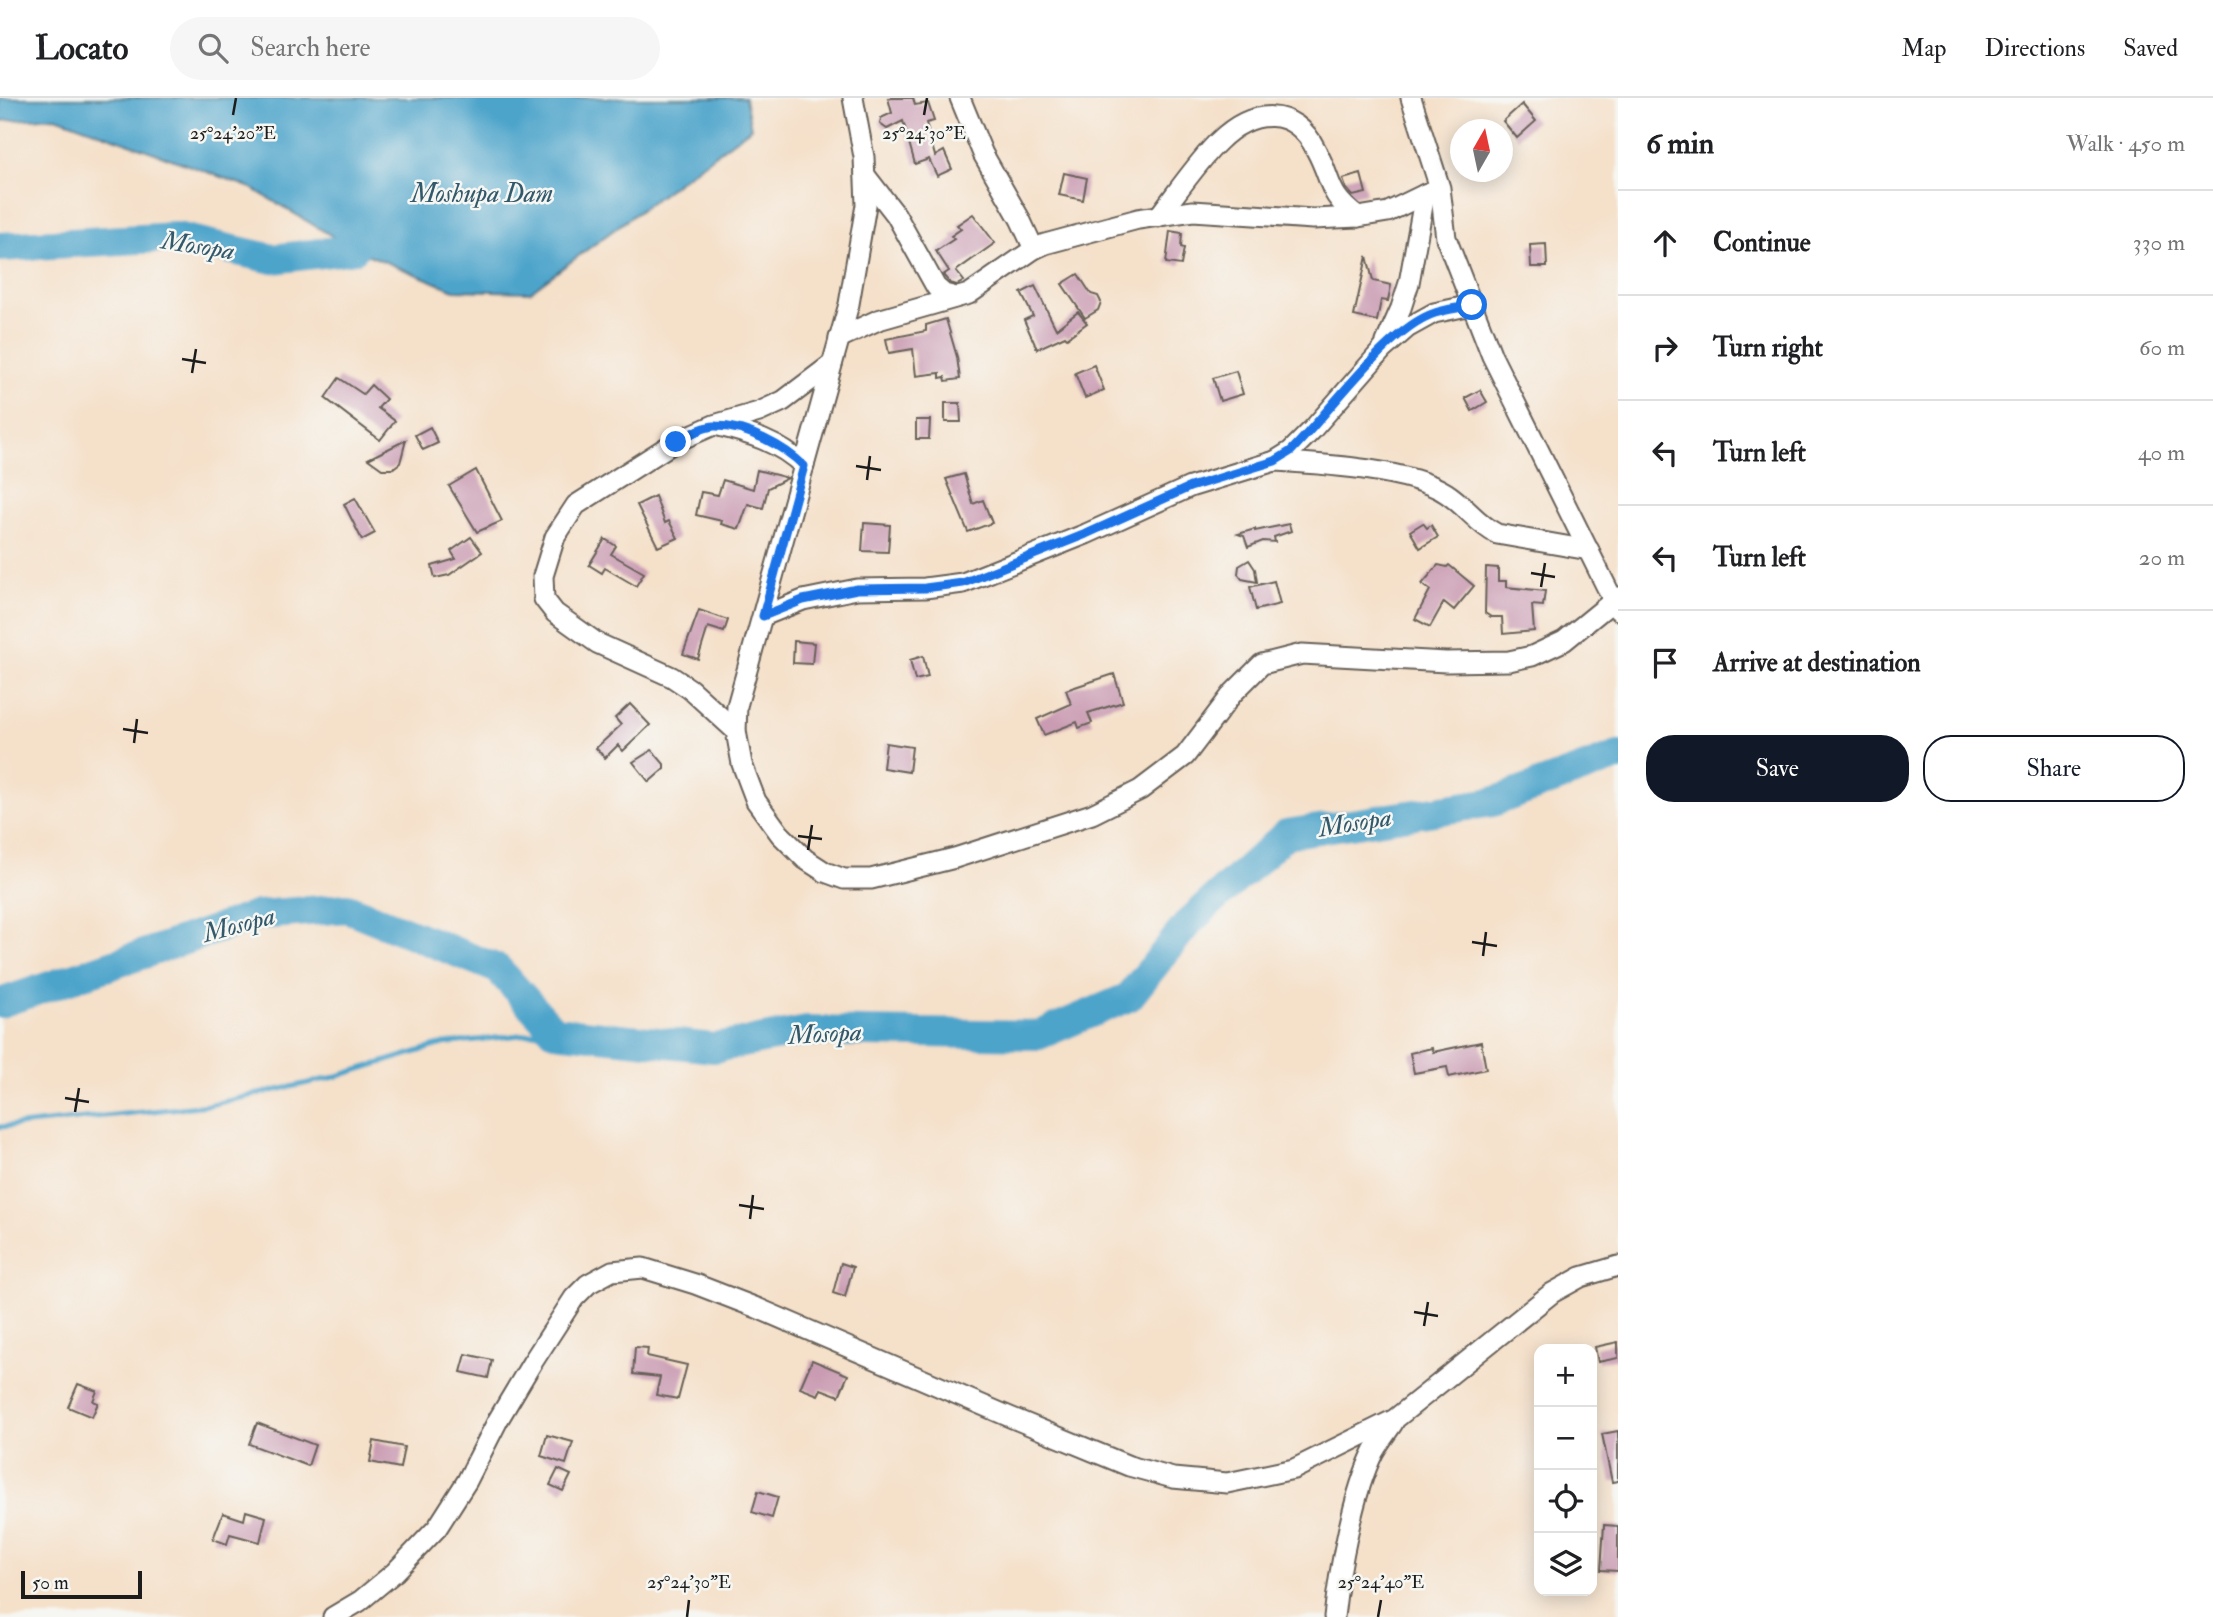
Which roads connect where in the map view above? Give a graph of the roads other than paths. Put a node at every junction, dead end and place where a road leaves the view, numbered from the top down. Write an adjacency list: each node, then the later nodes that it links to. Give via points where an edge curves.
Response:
1 (853, 98): 4 (street)
2 (960, 98): 8 (street, via 983,154)
3 (1411, 98): 5 (street)
4 (865, 176): 9 (street, via 896,215 936,287); 11 (street, via 866,205)
5 (1433, 191): 7 (street, via 1388,212); 10 (street); 12 (street, via 1401,309)
6 (1158, 217): 7 (street, via 1193,211 1313,219); 7 (street, via 1219,141 1245,121 1268,116 1285,117 1303,130 1334,194); 8 (street, via 1057,239)
7 (1358, 217)
8 (1034, 249): 9 (street, via 983,286)
9 (956, 298): 11 (street, via 863,325)
10 (1472, 305): 12 (street, via 1434,313); 17 (street, via 1492,356)
11 (839, 338): 13 (street)
12 (1383, 349): 15 (street, via 1312,430)
13 (832, 365): 14 (street, via 783,401); 16 (street)
14 (714, 425): 16 (street, via 763,438 790,452); 20 (street, via 676,442 576,505 555,537 543,576 544,599 555,613 597,643 690,688)
15 (1275, 461): 17 (street, via 1345,467 1431,485 1497,534); 19 (street, via 1190,487 963,583 857,589 803,600)
16 (804, 466): 19 (street)
17 (1589, 550): 18 (street)
18 (1617, 602): 20 (street, via 1564,641 1508,661 1302,654 1262,664 1233,693 1185,756 1140,790 1092,814 955,858 871,879 844,879 825,872 780,834 756,801)
19 (763, 616): 20 (street, via 737,706)
20 (736, 731)
21 (1618, 1266): 22 (street, via 1581,1277 1552,1293)
22 (1395, 1419): 23 (street, via 1294,1469 1227,1483 1173,1478 1129,1466 695,1284 643,1269 612,1271 574,1298 437,1528 395,1572); 24 (street, via 1374,1451 1361,1483)
23 (332, 1617)
24 (1334, 1617)

